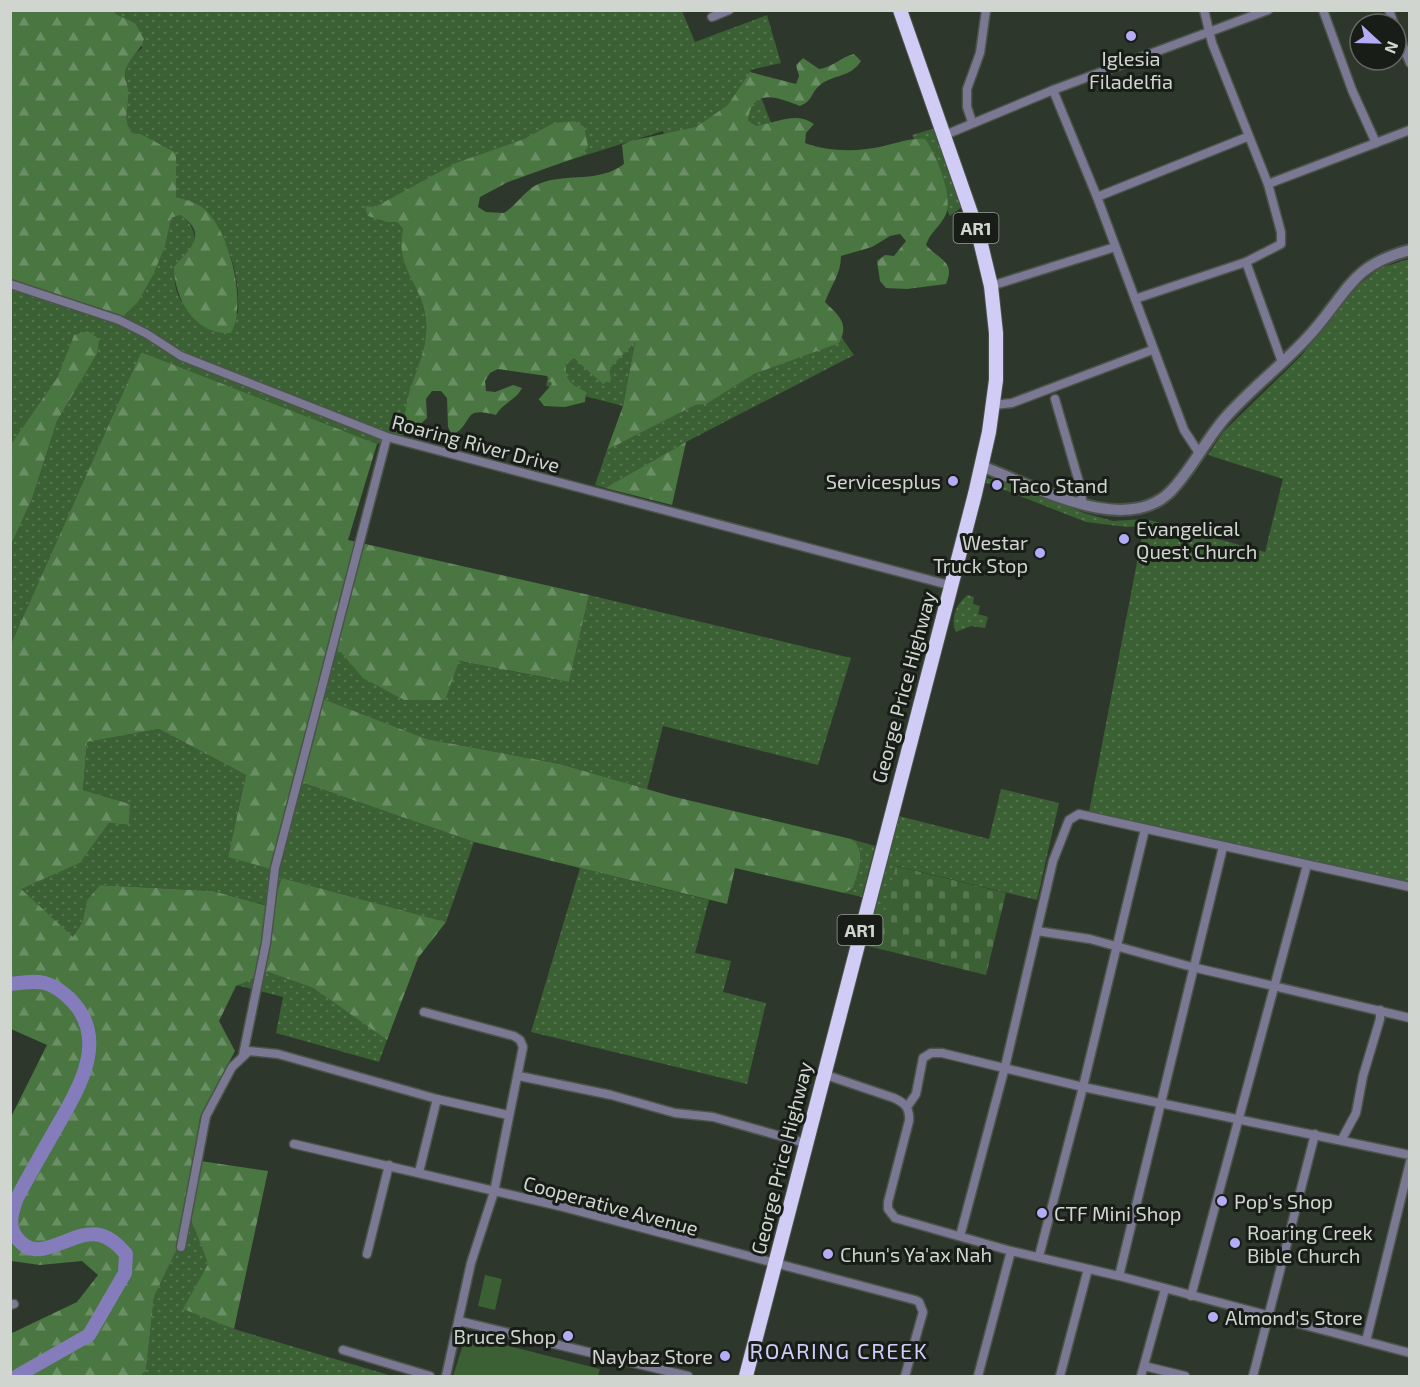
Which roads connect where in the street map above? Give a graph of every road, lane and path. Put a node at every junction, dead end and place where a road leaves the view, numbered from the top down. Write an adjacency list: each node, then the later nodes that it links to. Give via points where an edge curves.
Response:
1 (729, 10): 7 (street)
2 (900, 10): 12 (highway, George Price Highway / AR1)
3 (986, 10): 10 (street, via 980,53 968,89 967,107)
4 (1204, 10): 8 (street)
5 (1268, 10): 8 (street)
6 (1323, 10): 14 (street)
7 (712, 17)
8 (1210, 31): 9 (street); 13 (street)
9 (1053, 90): 10 (street); 16 (street)
10 (972, 122): 12 (street)
11 (1410, 130): 14 (street)
12 (945, 135): 21 (highway, George Price Highway / AR1, via 979,236)
13 (1247, 137): 15 (street); 16 (street)
14 (1376, 143): 15 (street)
15 (1268, 184): 19 (street, via 1281,244)
16 (1097, 197): 17 (street)
17 (1115, 247): 21 (street); 22 (street)
18 (1410, 249): 24 (street, via 1374,263 1355,277 1315,330)
19 (1246, 262): 22 (street); 24 (street)
20 (10, 284): 27 (street, Roaring River Drive, via 119,320 182,356)
21 (991, 286): 26 (highway, George Price Highway / AR1, via 997,357)
22 (1135, 299): 23 (street)
23 (1152, 350): 26 (street, via 1012,403); 28 (street, via 1184,430)
24 (1282, 362): 28 (street, via 1225,418)
25 (1055, 399): 30 (street)
26 (993, 405): 29 (highway, George Price Highway / AR1)
27 (387, 437): 31 (street, Roaring River Drive); 43 (street, via 275,868 266,943)
28 (1199, 453): 30 (street, via 1173,489 1155,505 1115,511)
29 (981, 466): 30 (street); 31 (highway, George Price Highway / AR1)
30 (1083, 505)
31 (949, 585): 45 (highway, George Price Highway / AR1)
32 (1145, 829): 33 (street); 36 (street, via 1079,814 1069,820 1053,861); 37 (street)
33 (1223, 847): 34 (street); 38 (street)
34 (1307, 865): 35 (street); 39 (street)
35 (1410, 887)
36 (1037, 931): 37 (street); 44 (street)
37 (1116, 946): 38 (street); 47 (street)
38 (1192, 967): 39 (street); 49 (street)
39 (1273, 987): 40 (street); 52 (street)
40 (1380, 1010): 42 (street); 54 (street, via 1356,1113)
41 (424, 1012): 46 (street, via 520,1040 523,1047)
42 (1410, 1018)
43 (243, 1055): 48 (street, via 258,1051 278,1054); 63 (street, via 232,1067 206,1116)
44 (1005, 1067): 47 (street); 50 (street, via 931,1053 921,1063 916,1094); 62 (street)
45 (823, 1074): 50 (street, via 894,1098); 55 (highway, George Price Highway / AR1)
46 (519, 1076): 51 (street); 55 (street, via 675,1113 713,1117)
47 (1083, 1087): 49 (street); 66 (street)
48 (437, 1099): 51 (street); 60 (street)
49 (1159, 1101): 52 (street); 69 (street)
50 (907, 1107): 62 (street, via 909,1121 888,1209 902,1221)
51 (508, 1115): 61 (street)
52 (1238, 1118): 53 (street); 71 (street)
53 (1315, 1134): 54 (street); 72 (street)
54 (1342, 1139): 57 (street)
55 (805, 1143): 67 (highway, George Price Highway / AR1)
56 (294, 1144): 59 (street, Cooperative Avenue)
57 (1410, 1155)
58 (1410, 1162): 74 (street)
59 (389, 1165): 60 (street, Cooperative Avenue); 65 (street)
60 (419, 1172): 61 (street, Cooperative Avenue)
61 (494, 1192): 67 (street, Cooperative Avenue); 73 (street, via 471,1263)
62 (960, 1236): 64 (street)
63 (181, 1247)
64 (1011, 1251): 66 (street); 83 (street)
65 (367, 1254)
66 (1039, 1256): 68 (street)
67 (775, 1264): 81 (highway, George Price Highway / AR1); 82 (street, Cooperative Avenue, via 919,1302 923,1312)
68 (1088, 1269): 69 (street); 84 (street)
69 (1119, 1276): 70 (street)
70 (1165, 1289): 71 (street); 77 (street)
71 (1191, 1296): 72 (street)
72 (1269, 1317): 74 (street); 87 (street)
73 (459, 1321): 79 (street); 80 (street)
74 (1366, 1341): 76 (street)
75 (343, 1350): 78 (street)
76 (1410, 1353)
77 (1143, 1366): 85 (street); 86 (street)
78 (430, 1377)
79 (446, 1377)
80 (688, 1377)
81 (747, 1377)
82 (905, 1377)
83 (978, 1377)
84 (1060, 1377)
85 (1141, 1377)
86 (1185, 1377)
87 (1254, 1377)

